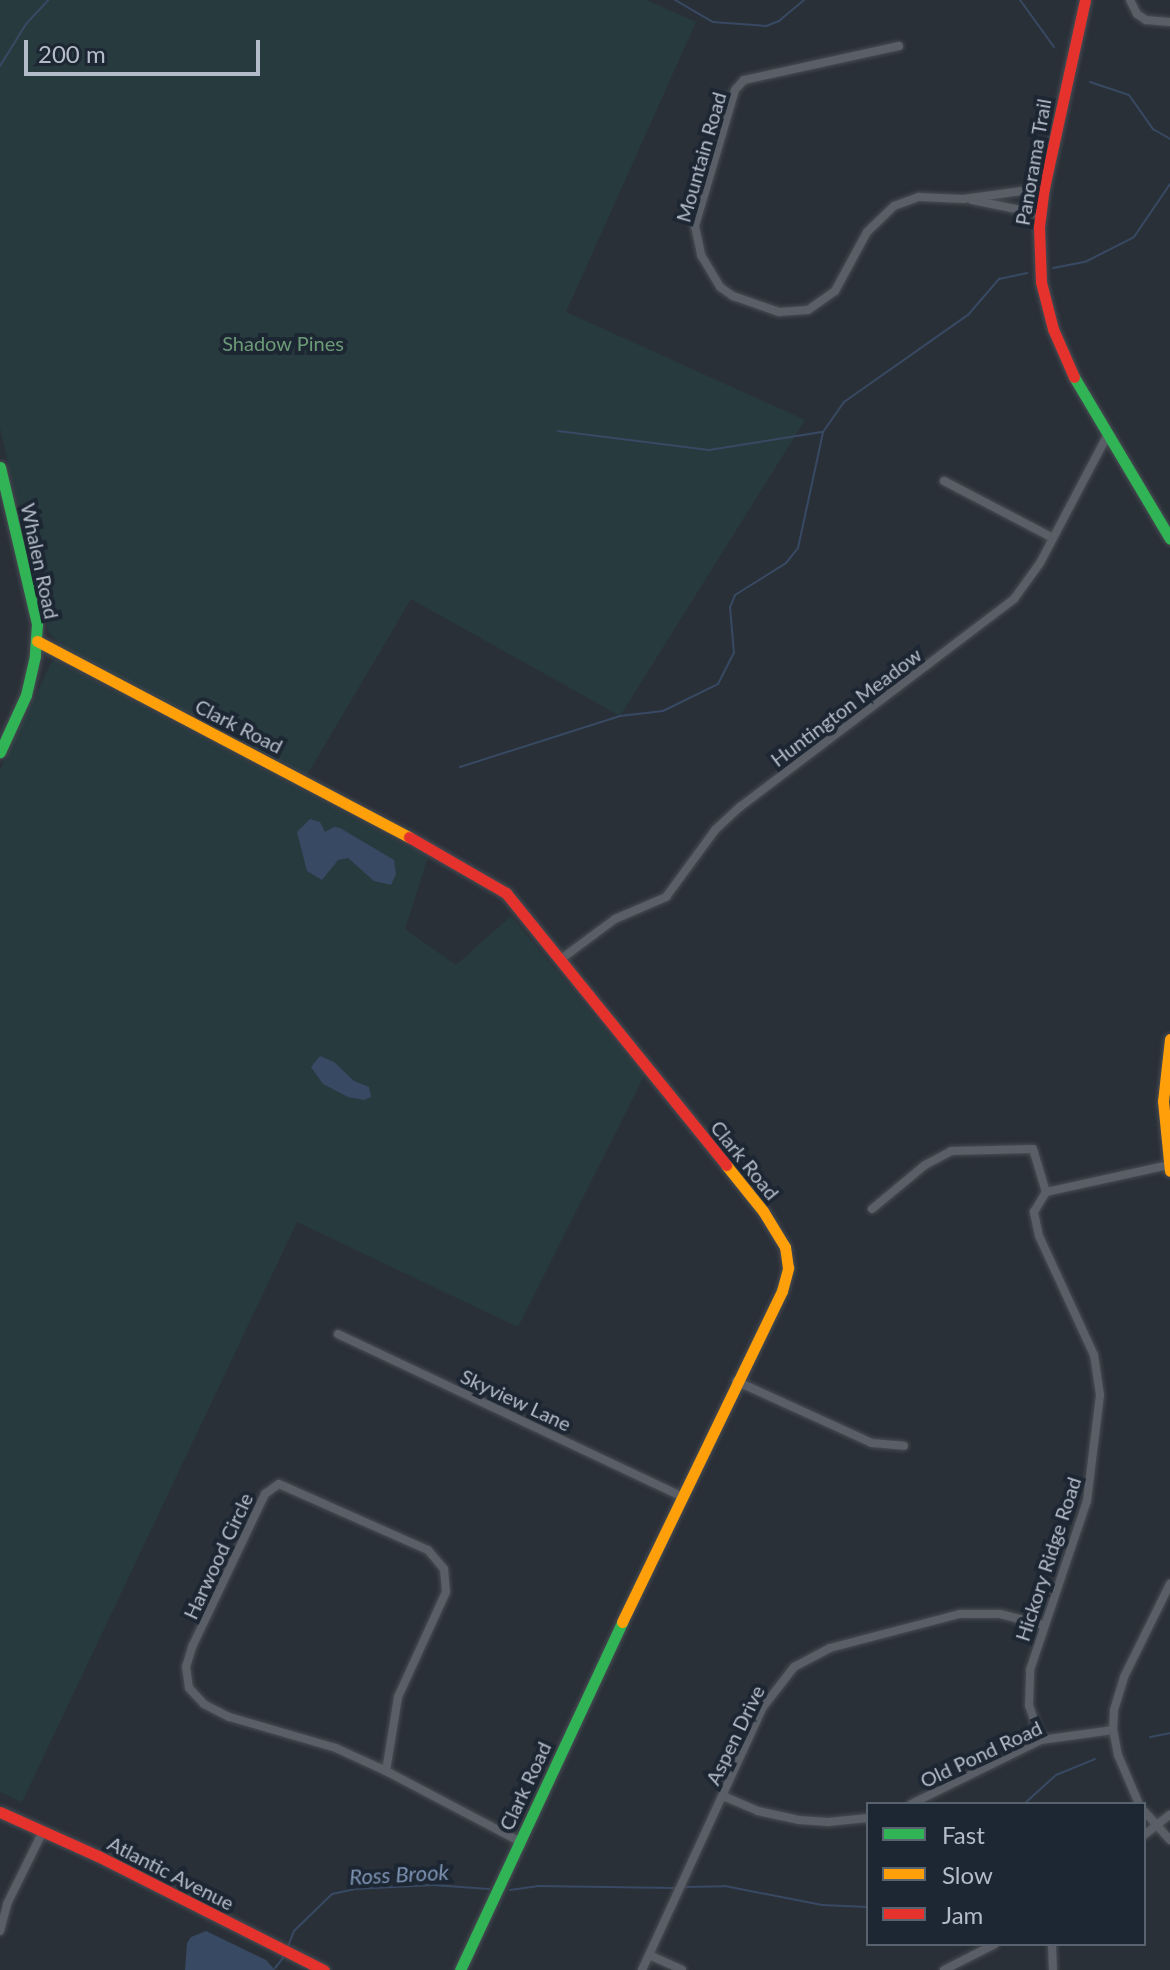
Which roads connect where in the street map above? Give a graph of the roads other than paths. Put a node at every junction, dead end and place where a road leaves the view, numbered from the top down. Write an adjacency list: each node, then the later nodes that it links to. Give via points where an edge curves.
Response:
1 (1085, 0): 5 (street, Panorama Trail)
2 (1130, 0): 3 (street, via 1146,20)
3 (1170, 22)
4 (899, 46): 6 (street, Mountain Road, via 744,80 735,90 695,226 701,255 716,282 733,296 779,312 800,312 831,296 867,232 894,206 919,197)
5 (1044, 188): 6 (street, Mountain Road); 7 (street, Panorama Trail)
6 (963, 199): 7 (street, Mountain Road)
7 (1040, 214): 8 (street, Panorama Trail, via 1041,282 1053,329)
8 (1106, 438): 11 (street, Huntington Meadow); 12 (street, Panorama Trail)
9 (0, 467): 13 (street, Whalen Road, via 35,604)
10 (944, 481): 11 (street)
11 (1053, 538): 15 (street, Huntington Meadow, via 1014,599 740,807 715,830 666,897 615,919)
12 (1170, 539)
13 (37, 641): 14 (street, Whalen Road, via 26,695); 15 (street, Clark Road, via 486,879 514,902)
14 (0, 752)
15 (561, 959): 21 (street, Clark Road, via 763,1211 785,1247 787,1279)
16 (1170, 1039): 17 (street, via 1163,1101)
17 (1169, 1168): 18 (street)
18 (1046, 1192): 19 (street, via 1033,1149 951,1151 925,1165); 25 (street, Hickory Ridge Road, via 1036,1206 1035,1228 1088,1340 1100,1395 1087,1501)
19 (872, 1209)
20 (338, 1334): 23 (street, Skyview Lane)
21 (736, 1381): 22 (street, via 872,1443); 23 (street, Clark Road)
22 (904, 1446)
23 (681, 1496): 40 (street, Clark Road)
24 (1170, 1584): 26 (street, via 1124,1677)
25 (1043, 1625): 27 (street, Hickory Ridge Road, via 1027,1692); 29 (street, Aspen Drive, via 1000,1614 960,1614 810,1656 775,1687)
26 (1113, 1730): 27 (street, Old Pond Road); 31 (street)
27 (1041, 1740): 30 (street, Old Pond Road)
28 (386, 1771): 28 (street, Harwood Circle, via 336,1748 229,1717 204,1704 189,1688 186,1667 192,1647 265,1494 276,1485 288,1485 428,1550 444,1569 446,1592 398,1697); 40 (street, Harwood Circle)
29 (723, 1796): 35 (street, via 799,1820); 44 (street, Aspen Drive)
30 (915, 1802)
31 (1138, 1802)
32 (0, 1812): 37 (street, Atlantic Avenue)
33 (1146, 1814): 36 (street)
34 (1170, 1815): 36 (street)
35 (866, 1818)
36 (1156, 1826): 38 (street); 39 (street)
37 (43, 1831): 41 (street); 45 (street, Atlantic Avenue)
38 (1146, 1834)
39 (1170, 1840)
40 (519, 1841): 46 (street, Clark Road)
41 (0, 1927)
42 (991, 1946): 49 (street)
43 (1052, 1946): 50 (street)
44 (649, 1955): 47 (street, Aspen Drive); 48 (street)
45 (324, 1970)
46 (460, 1970)
47 (642, 1970)
48 (682, 1970)
49 (944, 1970)
50 (1053, 1970)

